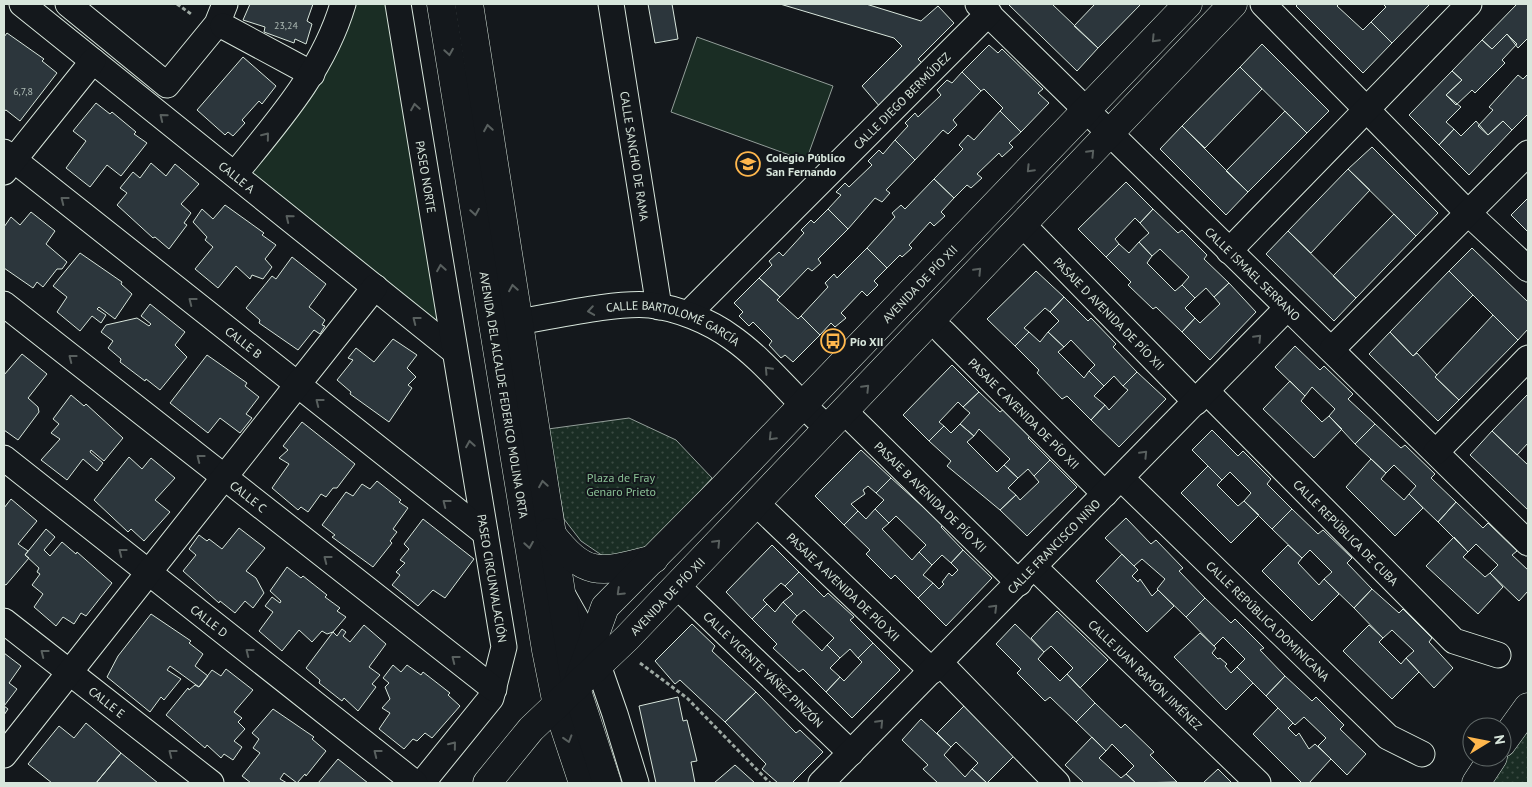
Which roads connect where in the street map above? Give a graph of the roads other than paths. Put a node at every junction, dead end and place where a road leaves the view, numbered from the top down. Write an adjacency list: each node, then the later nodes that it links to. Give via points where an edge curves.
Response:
1 (22, 4): 14 (street, CALLE A)
2 (68, 4): 13 (street, via 167,85)
3 (343, 4): 15 (street, via 335,30)
4 (398, 4): 34 (street, PASEO NORTE, one-way to 4)
5 (441, 4): 60 (main road, AVENIDA DEL ALCALDE FEDERICO MOLINA ORTA, one-way to 60, via 543,630)
6 (470, 4): 32 (main road, AVENIDA DEL ALCALDE FEDERICO MOLINA ORTA, one-way to 6)
7 (611, 4): 29 (street, CALLE SANCHO DE RAMA)
8 (1188, 4): 17 (main road, AVENIDA DE PÍO XII, one-way to 17)
9 (1234, 4): 19 (main road, AVENIDA DE PÍO XII)
10 (1263, 4): 18 (street)
11 (1468, 4): 18 (street)
12 (983, 9): 17 (street, CALLE ISMAEL SERRANO); 31 (street, CALLE DIEGO BERMÚDEZ)
13 (227, 11): 15 (street); 16 (street)
14 (93, 61): 21 (street); 22 (street, CALLE A, one-way to 14)
15 (312, 74): 22 (street, one-way to 15)
16 (175, 94)
17 (1088, 109): 19 (street, CALLE ISMAEL SERRANO); 39 (main road, AVENIDA DE PÍO XII, one-way to 39)
18 (1365, 109): 23 (street); 25 (street)
19 (1110, 133): 24 (main road, AVENIDA DE PÍO XII, one-way to 19); 25 (street, CALLE ISMAEL SERRANO)
20 (1528, 153): 23 (street)
21 (7, 161): 37 (street, CALLE B, one-way to 21)
22 (235, 174): 27 (street, CALLE A, one-way to 22)
23 (1469, 214): 26 (street); 35 (street)
24 (1022, 224): 38 (street, PASAJE D AVENIDA DE PÍO XII); 40 (main road, AVENIDA DE PÍO XII, one-way to 24)
25 (1229, 251): 30 (street, CALLE ISMAEL SERRANO)
26 (1528, 269)
27 (375, 287): 34 (street, CALLE A, one-way to 27); 37 (street)
28 (4, 304): 43 (street, CALLE C, one-way to 28)
29 (659, 307): 31 (street, CALLE BARTOLOMÉ GARCÍA); 32 (street, CALLE BARTOLOMÉ GARCÍA, one-way to 32, via 610,308)
30 (1287, 308): 35 (street, CALLE ISMAEL SERRANO); 38 (street, CALLE FRANCISCO NIÑO, one-way to 30)
31 (688, 314): 39 (street, CALLE BARTOLOMÉ GARCÍA, one-way to 31, via 763,364 730,336)
32 (518, 322): 46 (main road, AVENIDA DEL ALCALDE FEDERICO MOLINA ORTA, one-way to 32)
33 (943, 332): 44 (street, PASAJE C AVENIDA DE PÍO XII)
34 (454, 350): 47 (street, PASEO CIRCUNVALACIÓN, one-way to 34)
35 (1332, 350): 41 (street, CALLE ISMAEL SERRANO)
36 (1528, 358): 41 (street)
37 (297, 385): 43 (street); 47 (street, CALLE B, one-way to 37)
38 (1201, 396): 44 (street, CALLE FRANCISCO NIÑO, one-way to 38); 55 (street, CALLE REPÚBLICA DE CUBA, via 1454,641)
39 (802, 406): 40 (street, CALLE BARTOLOMÉ GARCÍA); 49 (main road, AVENIDA DE PÍO XII, one-way to 49)
40 (836, 419): 45 (main road, AVENIDA DE PÍO XII); 51 (street, PASAJE B AVENIDA DE PÍO XII)
41 (1436, 452): 48 (street, CALLE ISMAEL SERRANO)
42 (4, 458): 50 (street, CALLE D, one-way to 42)
43 (224, 477): 50 (street); 59 (street, CALLE C, one-way to 43)
44 (1113, 486): 51 (street, CALLE FRANCISCO NIÑO); 64 (street, CALLE REPÚBLICA DOMINICANA, via 1388,737)
45 (756, 503): 52 (main road, AVENIDA DE PÍO XII, one-way to 45); 57 (street, PASAJE A AVENIDA DE PÍO XII)
46 (550, 532): 49 (main road, via 567,554 588,569 618,568); 53 (main road, AVENIDA DEL ALCALDE FEDERICO MOLINA ORTA)
47 (484, 533): 59 (street, PASEO CIRCUNVALACIÓN, via 504,647)
48 (1528, 543)
49 (655, 558): 56 (main road, AVENIDA DE PÍO XII, one-way to 56, via 605,607)
50 (148, 573): 58 (street); 68 (street, CALLE D, one-way to 50)
51 (1026, 575): 57 (street, CALLE FRANCISCO NIÑO, one-way to 51); 76 (street, CALLE JUAN RAMÓN JIMÉNEZ)
52 (677, 586): 56 (main road, AVENIDA DE PÍO XII); 63 (street, CALLE VICENTE YÁÑEZ PINZÓN)
53 (559, 588): 56 (street); 60 (main road, AVENIDA DEL ALCALDE FEDERICO MOLINA ORTA)
54 (4, 621): 58 (street, CALLE E, one-way to 54)
55 (1498, 655)
56 (594, 656): 60 (main road); 73 (street)
57 (936, 667): 63 (street, CALLE FRANCISCO NIÑO, one-way to 57); 75 (street, PASAJE A AVENIDA DE PÍO XII)
58 (69, 672): 65 (street); 67 (street, CALLE E, one-way to 58)
59 (494, 689): 69 (street, PASEO CIRCUNVALACIÓN, one-way to 59, via 491,698)
60 (566, 696): 70 (main road, via 531,729); 71 (main road, AVENIDA DEL ALCALDE FEDERICO MOLINA ORTA, one-way to 71); 72 (main road, AVENIDA DEL ALCALDE FEDERICO MOLINA ORTA)
61 (1528, 707): 62 (main road)
62 (1512, 729)
63 (851, 753): 74 (street, CALLE FRANCISCO NIÑO)
64 (1422, 754)
65 (4, 755)
66 (1486, 767): 77 (main road)
67 (211, 783)
68 (415, 783)
69 (422, 783)
70 (487, 783)
71 (583, 783)
72 (607, 783)
73 (636, 783)
74 (822, 783)
75 (1057, 783)
76 (1258, 783)
77 (1476, 783)

